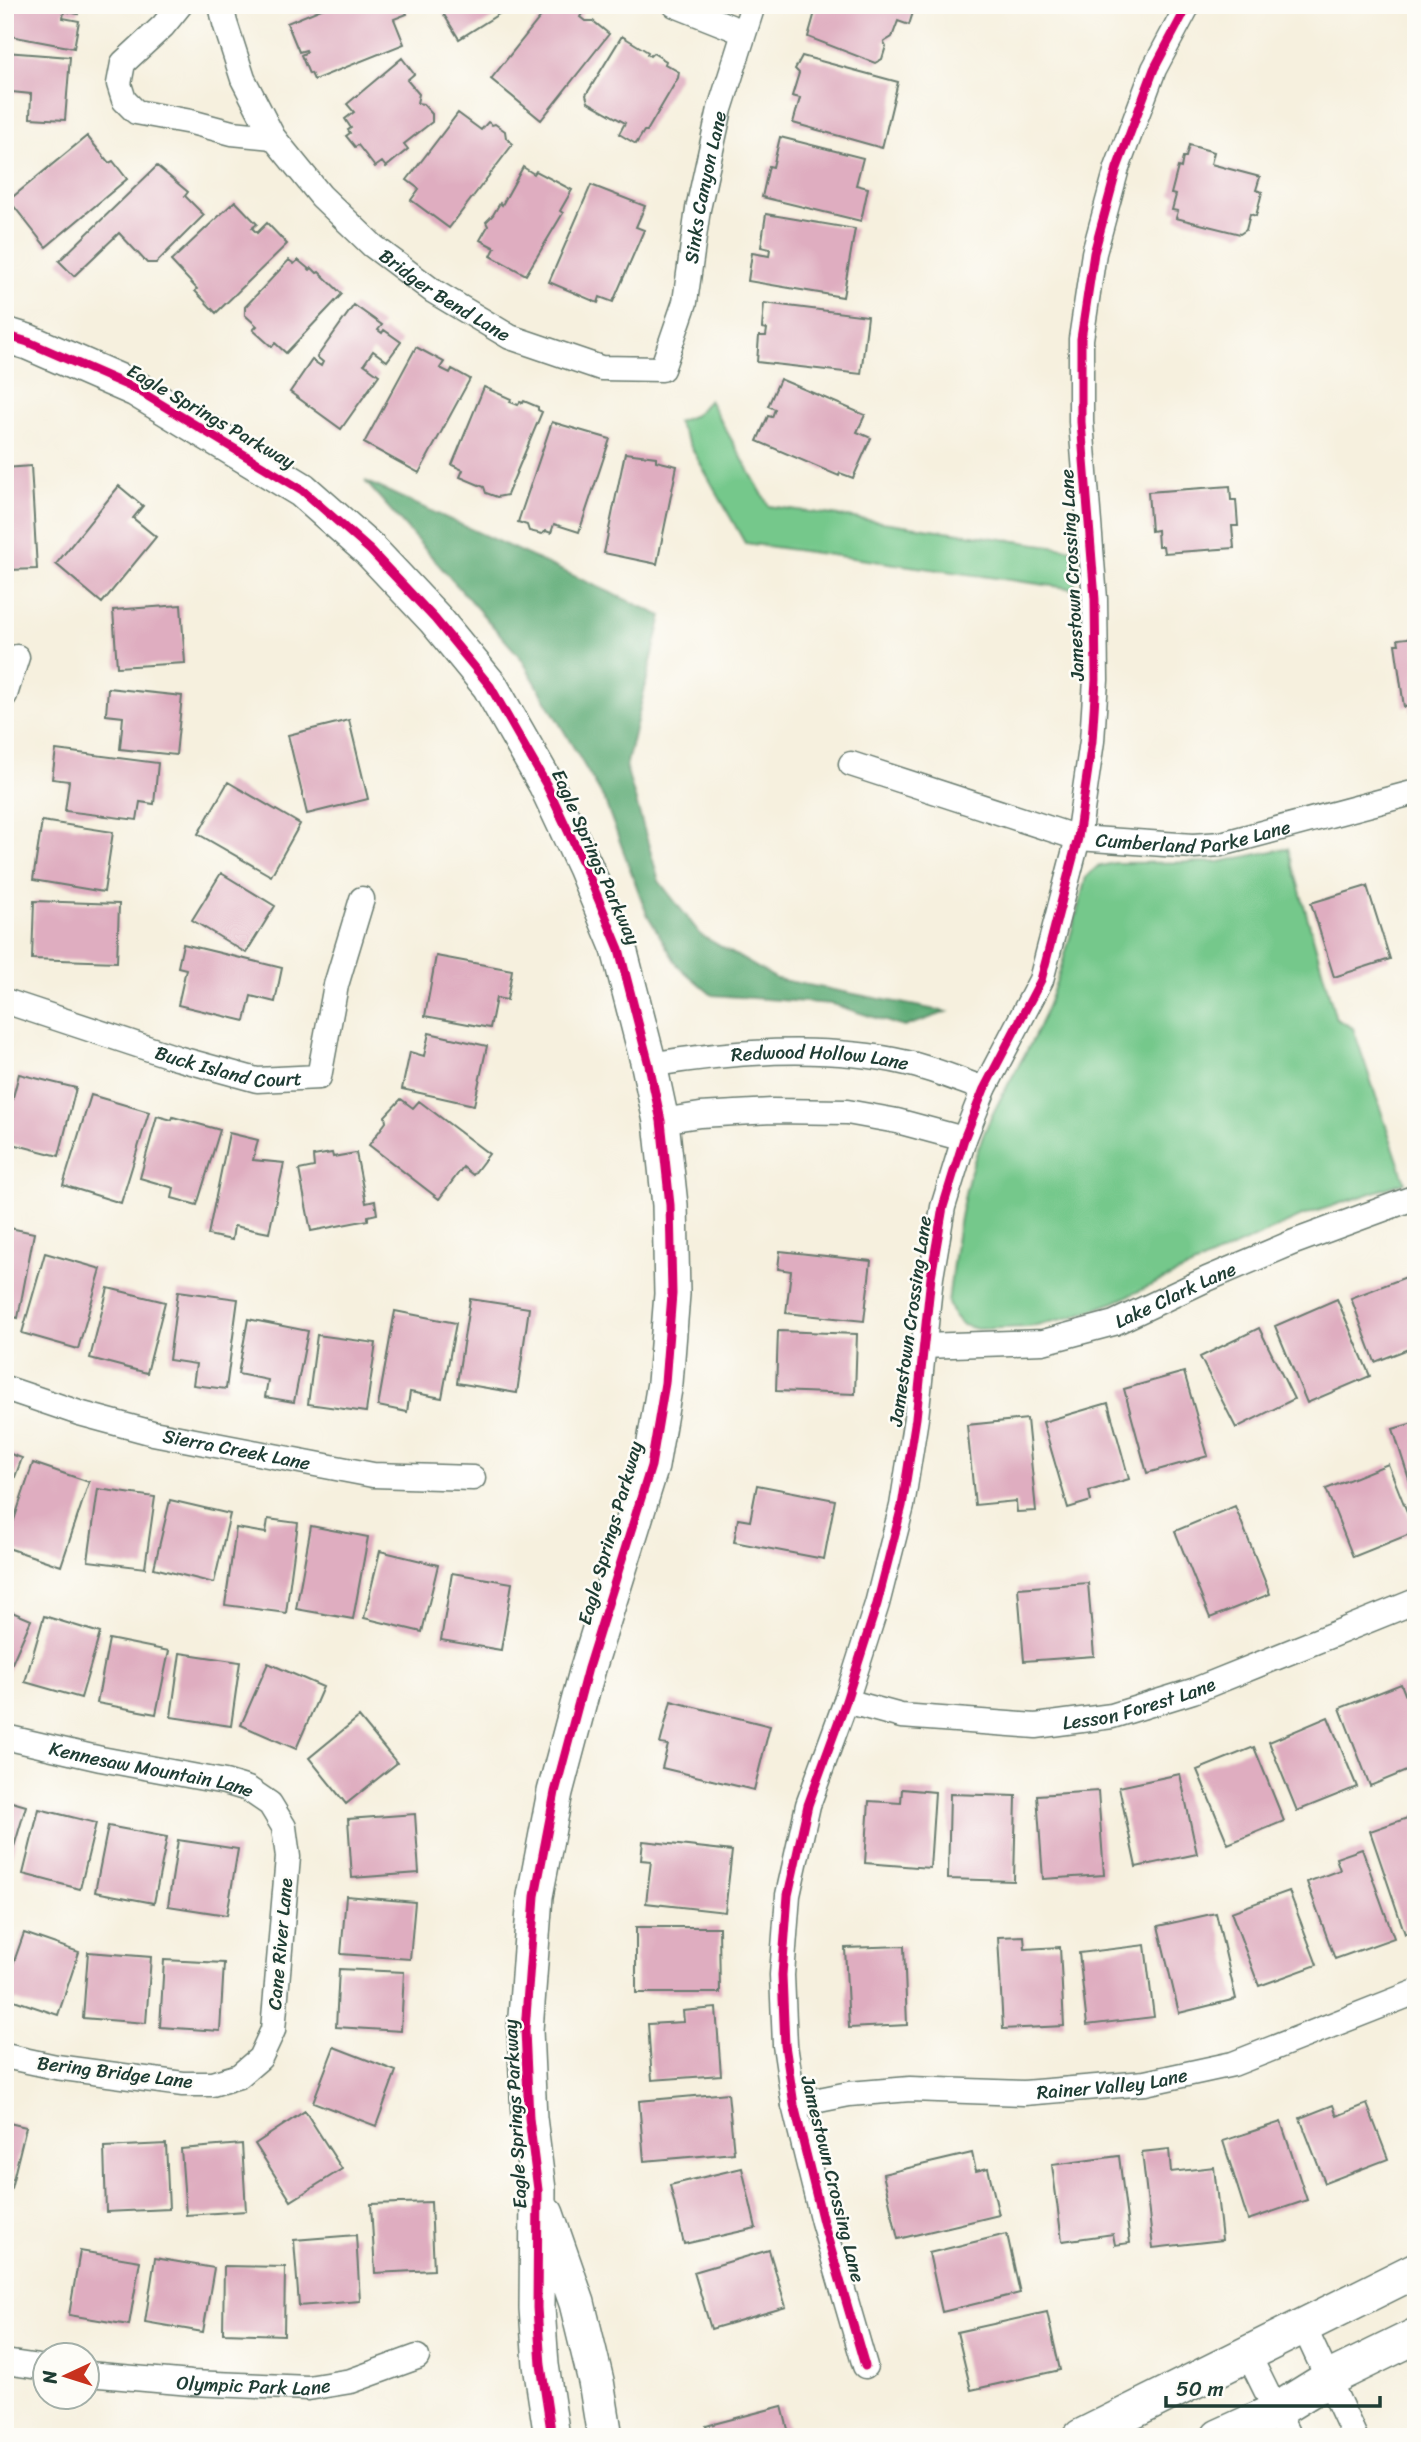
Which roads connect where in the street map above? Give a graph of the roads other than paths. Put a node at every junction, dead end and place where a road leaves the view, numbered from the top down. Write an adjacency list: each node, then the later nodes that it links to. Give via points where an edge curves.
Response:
1 (180, 5): 7 (street, via 123,64 119,84 124,100 136,112)
2 (222, 5): 7 (street, Bridger Bend Lane, via 243,79)
3 (675, 5): 6 (street)
4 (753, 5): 6 (street, Sinks Canyon Lane)
5 (1188, 5): 14 (street, Jamestown Crossing Lane, via 1154,69 1117,168 1094,253 1081,339 1081,422 1095,599 1096,680)
6 (743, 32): 9 (street, Sinks Canyon Lane, via 720,108 698,209 685,302)
7 (273, 137): 9 (street, Bridger Bend Lane, via 321,195 373,246 444,298 510,337 601,368)
8 (5, 335): 17 (street, Eagle Springs Parkway, via 136,389 302,490 370,550 435,619 491,685 546,784 619,949)
9 (662, 369)
10 (17, 657): 11 (street)
11 (5, 695)
12 (851, 764): 14 (street, Cumberland Parke Lane)
13 (1416, 792): 14 (street, Cumberland Parke Lane, via 1221,844)
14 (1078, 838): 18 (street, Jamestown Crossing Lane, via 1041,980)
15 (362, 899): 16 (street, Buck Island Court, via 336,985 319,1077 257,1080)
16 (5, 1001)
17 (649, 1065): 18 (street, Redwood Hollow Lane, via 764,1052 851,1054 909,1063); 19 (street, Eagle Springs Parkway)
18 (984, 1089): 20 (street, Jamestown Crossing Lane)
19 (662, 1121): 20 (street, via 772,1111 846,1112); 33 (street, Eagle Springs Parkway, via 672,1294 665,1383 651,1466 588,1668 555,1792 535,1896 525,2030)
20 (964, 1139): 22 (street, Jamestown Crossing Lane, via 943,1207)
21 (1416, 1197): 22 (street, Lake Clark Lane, via 1294,1242 1114,1323 1042,1342)
22 (923, 1346): 26 (street, Jamestown Crossing Lane, via 902,1506)
23 (5, 1388): 24 (street, Sierra Creek Lane, via 153,1433 345,1470 410,1478)
24 (473, 1478)
25 (1416, 1601): 26 (street, Lesson Forest Lane, via 1193,1691 1112,1716 1036,1726 901,1716)
26 (846, 1701): 32 (street, Jamestown Crossing Lane, via 808,1805 788,1895 782,1975)
27 (5, 1737): 28 (street, Kennesaw Mountain Lane, via 248,1788 270,1804)
28 (284, 1827): 31 (street, Cane River Lane, via 288,1857 273,2030)
29 (1416, 1992): 32 (street, Rainer Valley Lane, via 1233,2064 1145,2083 1024,2094 910,2090 849,2094)
30 (5, 2056): 31 (street, Bering Bridge Lane, via 183,2084 212,2084 239,2076)
31 (260, 2058)
32 (794, 2105): 40 (street, Jamestown Crossing Lane)
33 (538, 2190): 45 (street, Eagle Springs Parkway, via 537,2308); 46 (street, Eagle Springs Parkway, via 577,2303)
34 (1416, 2270): 35 (street)
35 (1303, 2325): 37 (street); 43 (street)
36 (1416, 2336): 43 (street)
37 (1247, 2352): 44 (street); 47 (street)
38 (417, 2357): 42 (street, Olympic Park Lane, via 351,2382 309,2388)
39 (6, 2366): 41 (street)
40 (865, 2366)
41 (32, 2367)
42 (102, 2375)
43 (1328, 2379): 44 (street); 49 (street)
44 (1283, 2424): 48 (street)
45 (552, 2437)
46 (606, 2437)
47 (1080, 2437)
48 (1219, 2437)
49 (1355, 2437)

